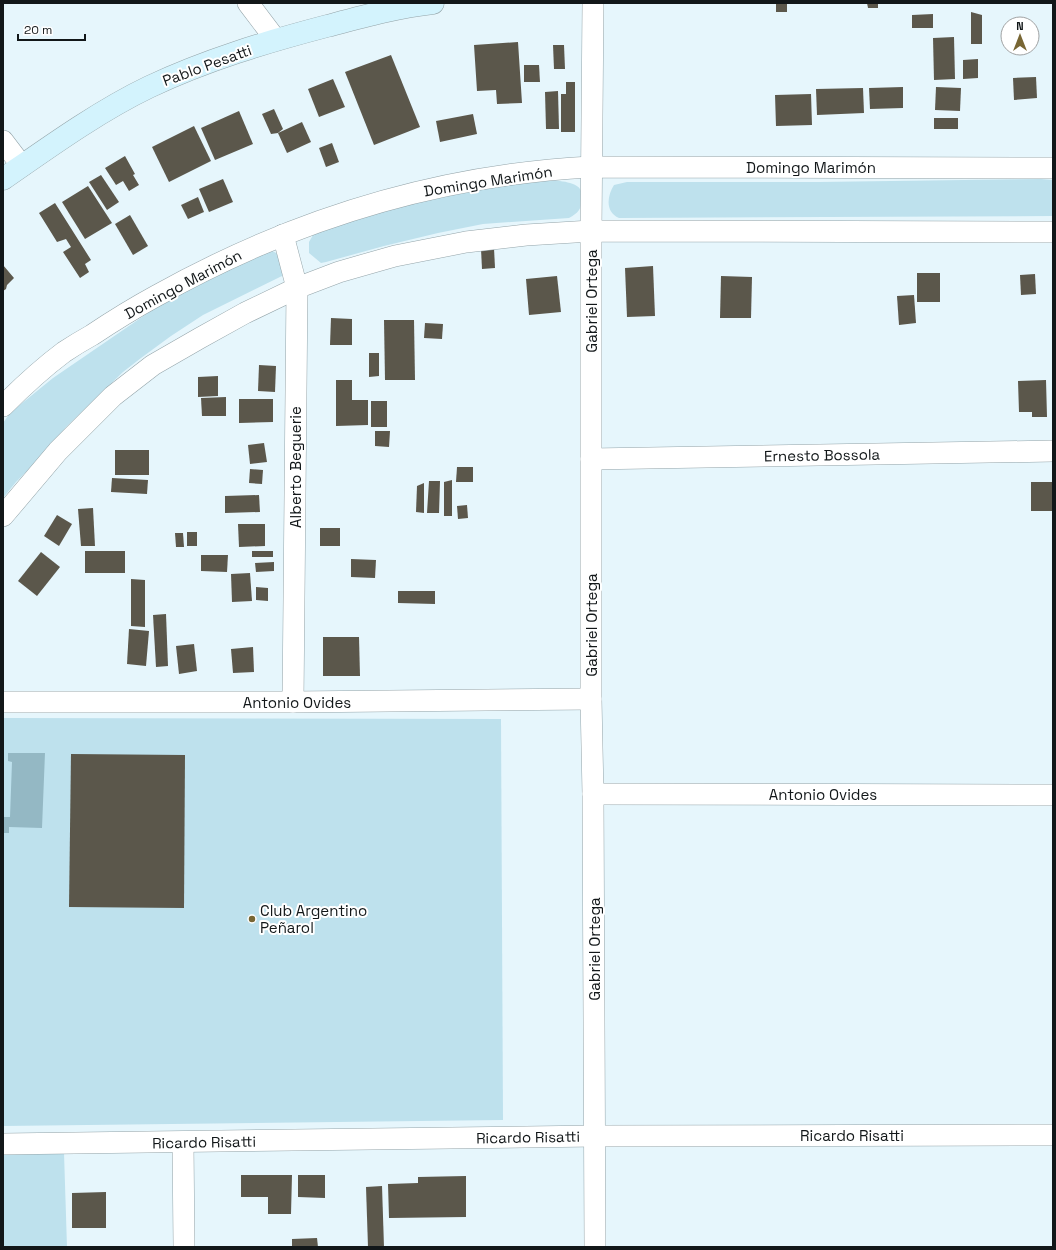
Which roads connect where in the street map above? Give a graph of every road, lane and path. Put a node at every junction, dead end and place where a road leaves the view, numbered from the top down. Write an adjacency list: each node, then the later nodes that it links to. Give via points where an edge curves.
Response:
1 (248, 3): 4 (street)
2 (433, 3): 4 (main road, Pablo Pesatti, via 358,18)
3 (593, 3): 7 (street, Gabriel Ortega)
4 (276, 40): 6 (main road, Pablo Pesatti, via 198,66 148,87 108,109)
5 (3, 141): 6 (street)
6 (22, 166): 9 (main road, Pablo Pesatti)
7 (592, 167): 8 (street, Domingo Marimón); 10 (street, Gabriel Ortega); 12 (street, Domingo Marimón, via 513,174 433,189 369,204)
8 (1053, 168)
9 (3, 179)
10 (591, 231): 11 (street); 13 (street, via 466,242 395,256); 16 (street, Gabriel Ortega)
11 (1053, 232)
12 (282, 235): 13 (street, Alberto Beguerie); 14 (street, Domingo Marimón, via 189,278 126,312 64,352)
13 (296, 288): 17 (street, via 245,313 154,365 113,396 58,451); 20 (street, Alberto Beguerie)
14 (3, 406)
15 (1053, 451): 16 (street, Ernesto Bossola)
16 (590, 459): 18 (street, Gabriel Ortega)
17 (3, 516)
18 (591, 698): 20 (street, Antonio Ovides); 21 (street, Gabriel Ortega)
19 (3, 702): 20 (street, Antonio Ovides)
20 (293, 702)
21 (593, 794): 22 (street, Antonio Ovides); 24 (street, Gabriel Ortega)
22 (1053, 795)
23 (1053, 1135): 24 (street, Ricardo Risatti)
24 (595, 1136): 25 (street, Ricardo Risatti); 28 (street, Gabriel Ortega)
25 (183, 1142): 26 (street, Ricardo Risatti); 27 (street)
26 (3, 1144)
27 (184, 1247)
28 (595, 1247)

